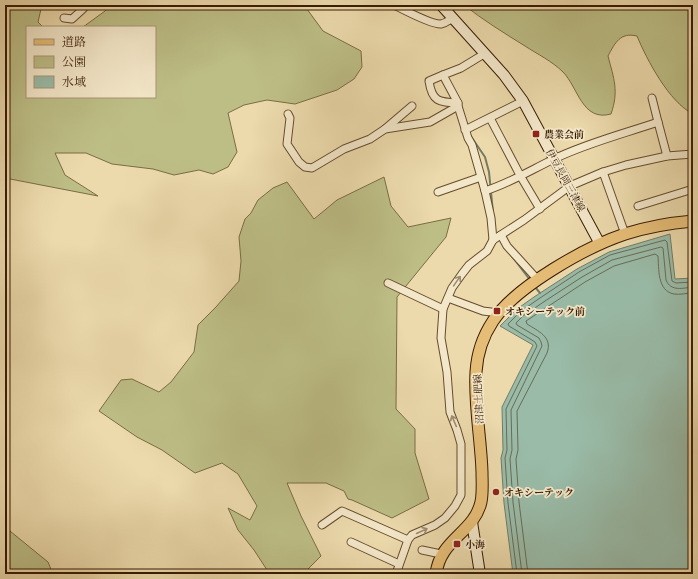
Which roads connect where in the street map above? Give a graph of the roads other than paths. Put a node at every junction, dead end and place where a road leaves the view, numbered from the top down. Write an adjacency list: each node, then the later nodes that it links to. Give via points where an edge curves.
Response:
1 (86, 5): 4 (street, via 72,19)
2 (394, 5): 5 (street, via 415,16 440,24)
3 (441, 5): 5 (main road, 伊豆長岡三津線)
4 (64, 18)
5 (452, 18): 6 (main road, 伊豆長岡三津線)
6 (484, 54): 7 (street); 9 (main road, 伊豆長岡三津線, via 504,75)
7 (443, 76): 10 (street); 10 (street, via 429,81 433,96 438,101)
8 (652, 98): 14 (street)
9 (523, 102): 13 (street); 19 (main road, 伊豆長岡三津線)
10 (458, 104): 15 (street, via 430,122); 16 (street)
11 (412, 106): 15 (street)
12 (288, 114): 15 (street, via 290,118 287,144 305,168 312,168)
13 (490, 118): 16 (street); 21 (street)
14 (658, 122): 18 (street); 19 (street, via 593,143)
15 (385, 129)
16 (465, 130): 22 (street)
17 (693, 154): 18 (street)
18 (667, 156): 20 (street)
19 (554, 159): 21 (street); 23 (main road, 伊豆長岡三津線)
20 (603, 172): 23 (street); 30 (street)
21 (521, 176): 25 (street); 28 (street)
22 (481, 177): 25 (street); 26 (street)
23 (570, 186): 28 (street); 33 (main road, 伊豆長岡三津線)
24 (693, 189): 27 (street)
25 (485, 191): 32 (street)
26 (438, 192)
27 (638, 206)
28 (540, 209): 31 (street)
29 (693, 221): 30 (main road, 沼津土肥線)
30 (625, 234): 33 (main road, 沼津土肥線)
31 (501, 235): 32 (street); 34 (street, via 507,246)
32 (493, 240): 36 (street, one-way to 32, via 462,274 487,251)
33 (600, 244): 34 (main road, 沼津土肥線)
34 (538, 280): 38 (main road, 沼津土肥線)
35 (388, 283): 37 (street)
36 (448, 298): 37 (street); 38 (street)
37 (443, 309): 41 (street, one-way to 37, via 412,535 445,518 461,495 461,444 450,412 441,338)
38 (499, 314): 39 (main road, 沼津土肥線, via 486,333 477,366 482,488 481,500)
39 (472, 522): 44 (main road, 沼津土肥線); 48 (main road)
40 (322, 525): 41 (street, via 342,511)
41 (408, 540): 45 (street)
42 (351, 542): 45 (street)
43 (422, 550): 44 (street)
44 (442, 554): 47 (main road, 沼津土肥線)
45 (399, 564): 46 (street)
46 (396, 574)
47 (436, 574)
48 (480, 574)

